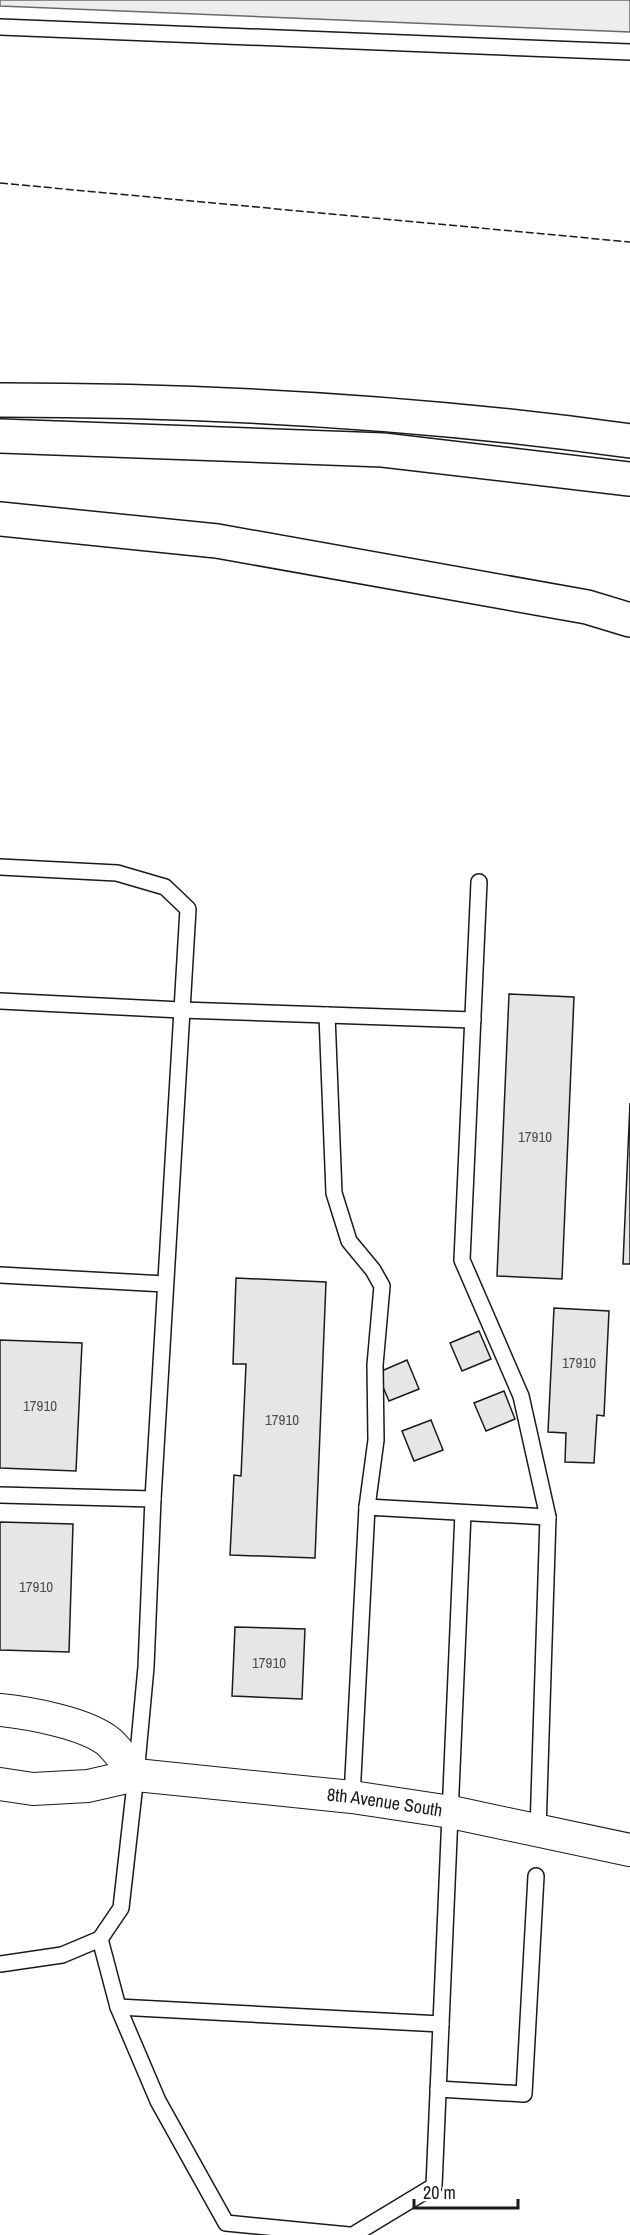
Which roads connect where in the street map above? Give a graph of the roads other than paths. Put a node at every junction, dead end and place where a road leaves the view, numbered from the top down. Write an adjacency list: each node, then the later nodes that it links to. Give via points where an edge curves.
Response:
1 (0, 27): 2 (lane)
2 (630, 52)
3 (0, 400): 5 (highway, via 247,406 474,422)
4 (0, 436): 6 (highway, via 382,450)
5 (630, 441)
6 (630, 479)
7 (0, 519): 8 (highway, via 217,541 588,607)
8 (630, 620)
9 (0, 867): 12 (lane, via 117,873 165,887 188,909)
10 (479, 882): 14 (lane)
11 (0, 1001): 12 (lane)
12 (181, 1010): 13 (lane); 16 (lane)
13 (327, 1015): 14 (lane); 19 (lane, via 334,1193 349,1241 382,1287 375,1365 375,1440)
14 (473, 1020): 21 (lane, via 462,1260 521,1396)
15 (0, 1275): 16 (lane)
16 (165, 1284): 18 (lane)
17 (0, 1495): 18 (lane)
18 (153, 1499): 23 (lane, via 146,1667)
19 (367, 1507): 20 (lane); 25 (lane)
20 (463, 1513): 21 (lane); 26 (lane)
21 (548, 1518): 27 (lane)
22 (0, 1710): 23 (street, via 79,1726 108,1741)
23 (136, 1775): 24 (street, 8th Avenue South, via 88,1786 33,1789); 25 (street, 8th Avenue South); 30 (lane, via 121,1908)
24 (0, 1784)
25 (352, 1797): 26 (street, 8th Avenue South)
26 (451, 1812): 27 (street, 8th Avenue South); 33 (lane)
27 (538, 1830): 28 (street, 8th Avenue South)
28 (630, 1850)
29 (536, 1876): 34 (lane, via 524,2094)
30 (99, 1939): 31 (lane, via 62,1955); 32 (lane)
31 (1, 1964)
32 (118, 2007): 33 (lane); 35 (lane, via 158,2101 226,2223)
33 (441, 2024): 34 (lane)
34 (438, 2089): 35 (lane, via 434,2186)
35 (351, 2235)

